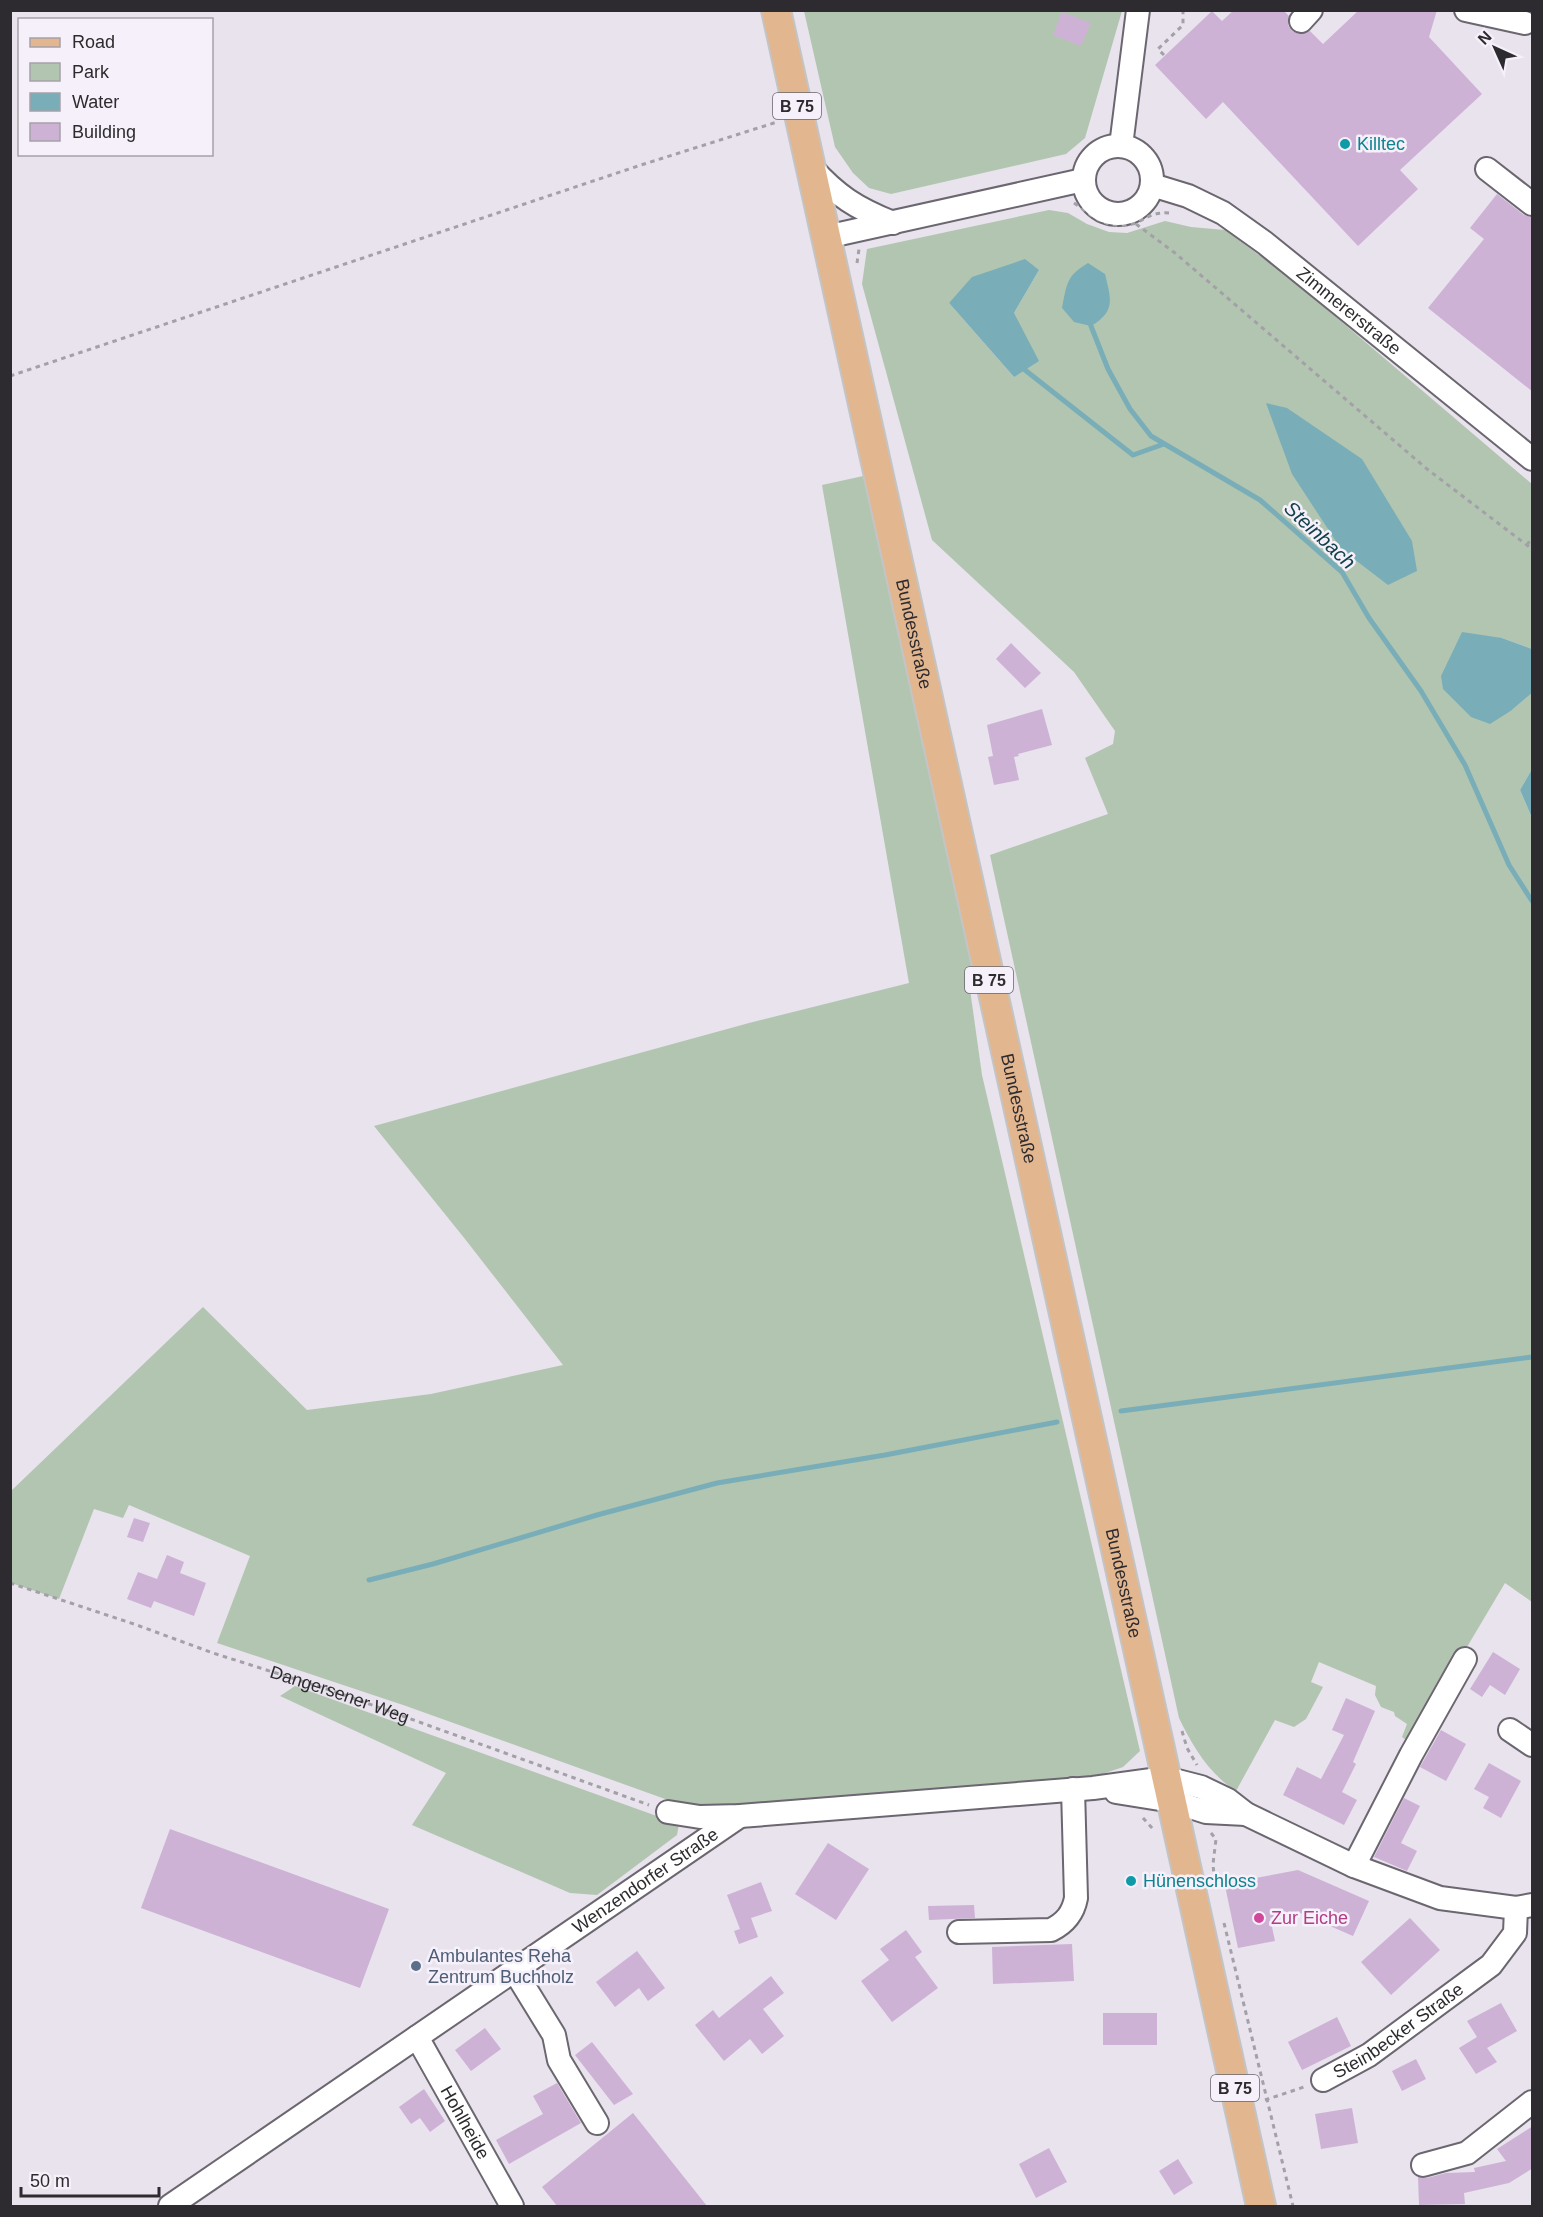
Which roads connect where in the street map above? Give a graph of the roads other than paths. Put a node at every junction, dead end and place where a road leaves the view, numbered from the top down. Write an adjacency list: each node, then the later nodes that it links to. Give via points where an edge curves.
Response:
1 (776, 10): 6 (main road, Bundesstraße / B 75)
2 (1138, 10): 5 (street)
3 (1466, 10): 4 (street)
4 (1522, 20)
5 (1121, 146): 8 (street, via 1095,155); 9 (street, via 1145,159)
6 (810, 166): 11 (street, via 837,193 866,212); 12 (main road, Bundesstraße / B 75)
7 (1487, 169): 10 (street)
8 (1083, 180): 9 (street, via 1086,194 1094,204 1116,214 1140,207); 11 (street)
9 (1152, 185): 13 (street, Zimmererstraße, via 1223,213)
10 (1533, 204)
11 (893, 223): 12 (street, via 856,240)
12 (826, 237): 18 (main road, Bundesstraße / B 75)
13 (1533, 459)
14 (1465, 1659): 21 (street)
15 (1509, 1730): 16 (street)
16 (1533, 1745)
17 (1083, 1789): 18 (street, Wenzendorfer Straße); 20 (street, Wenzendorfer Straße); 23 (street, via 1076,1898 1073,1911 1063,1924 1051,1930)
18 (1169, 1790): 21 (street, Steinbecker Straße, via 1201,1787 1246,1814); 32 (main road, Bundesstraße / B 75)
19 (662, 1810): 20 (street, via 700,1817)
20 (740, 1816): 24 (street, Wenzendorfer Straße)
21 (1354, 1866): 22 (street, Steinbecker Straße, via 1440,1899)
22 (1524, 1907): 26 (street, Steinbecker Straße, via 1515,1933 1491,1965 1370,2055)
23 (959, 1932)
24 (514, 1970): 25 (street, Wenzendorfer Straße); 28 (street, via 554,2035 559,2060)
25 (417, 2037): 30 (street, Wenzendorfer Straße); 31 (street, Hohlheide)
26 (1323, 2080)
27 (1533, 2102): 29 (street, via 1467,2153)
28 (597, 2123)
29 (1423, 2164)
30 (170, 2206)
31 (512, 2206)
32 (1261, 2206)

